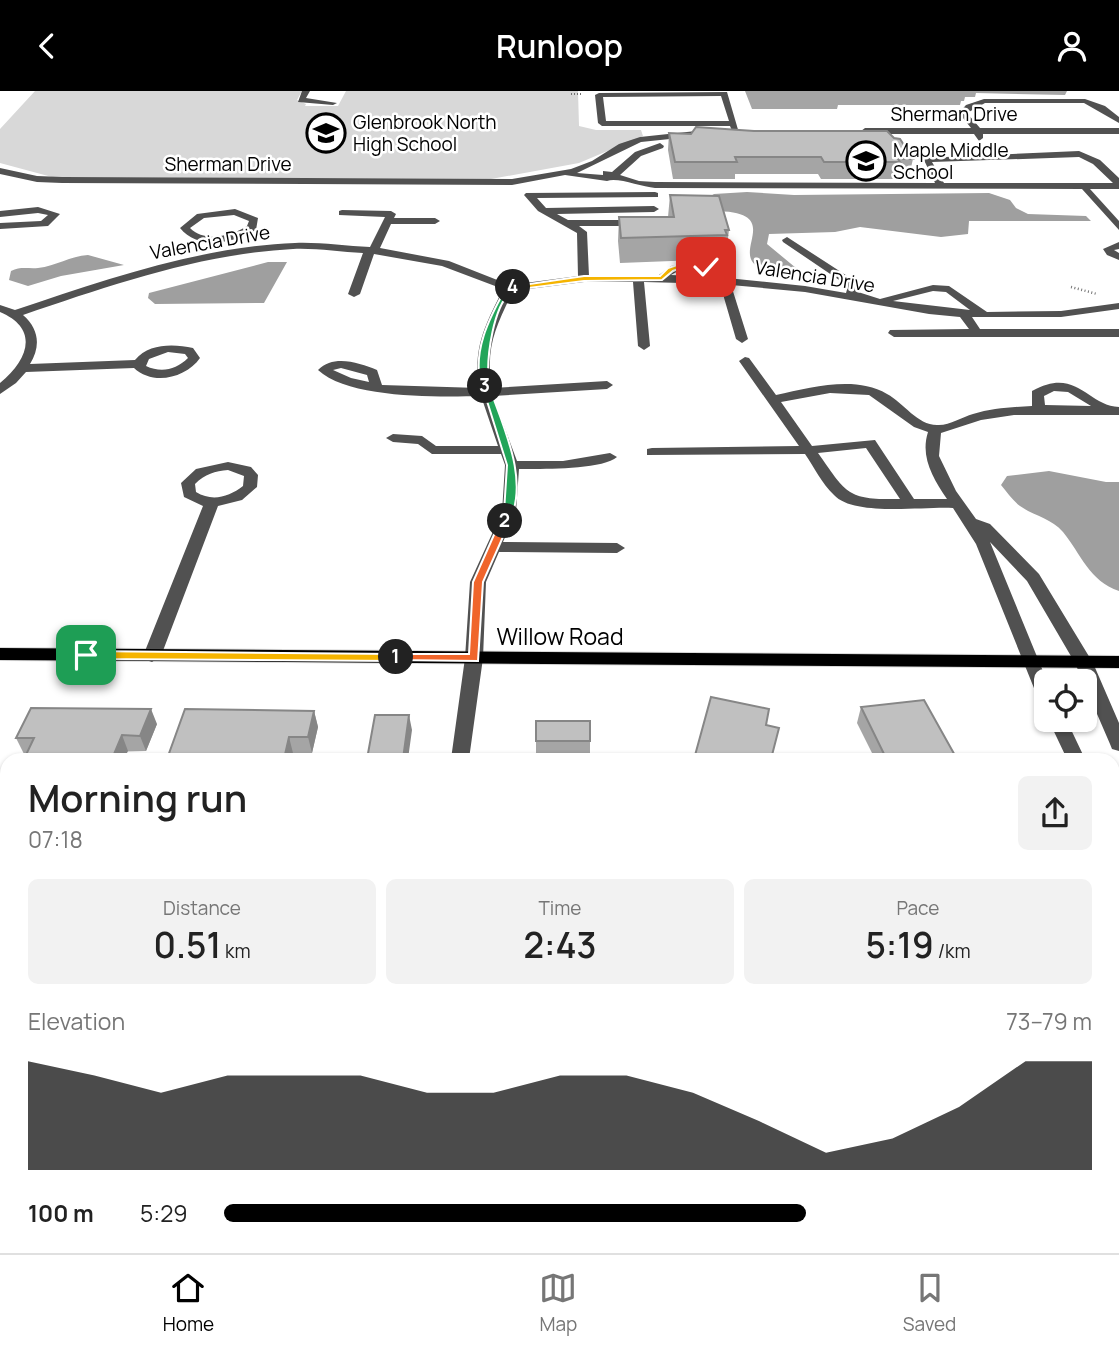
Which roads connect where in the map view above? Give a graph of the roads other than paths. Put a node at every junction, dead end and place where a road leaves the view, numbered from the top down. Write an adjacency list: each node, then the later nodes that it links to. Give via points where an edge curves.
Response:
1 (306, 91): 3 (street, via 301,100)
2 (1087, 98): 4 (street, via 984,101); 5 (street)
3 (333, 103)
4 (965, 111): 5 (street); 7 (street)
5 (1106, 111): 6 (street)
6 (1119, 123): 7 (street)
7 (975, 127): 10 (street, Sherman Drive); 11 (street, Sherman Drive); 13 (street, via 979,141)
8 (735, 128): 8 (street, via 602,123 599,95 724,95); 9 (street, Sherman Drive); 14 (street, Sherman Drive, via 640,140)
9 (750, 131)
10 (854, 131)
11 (1119, 131)
12 (721, 140): 17 (street, via 663,145 638,154)
13 (970, 142)
14 (586, 167): 16 (street, Sherman Drive); 17 (street)
15 (0, 171): 16 (street, Sherman Drive, via 62,180 512,182)
16 (559, 175): 17 (street)
17 (613, 176): 18 (street, via 655,185)
18 (941, 185): 19 (street); 19 (street, via 926,160 1079,154 1090,156)
19 (1119, 185)
20 (1086, 190): 31 (street)
21 (673, 195): 23 (street, via 529,195)
22 (654, 209): 23 (street)
23 (545, 211): 28 (street)
24 (342, 213): 26 (street, via 391,214)
25 (0, 214): 30 (street, via 38,210 55,214 44,224)
26 (389, 221): 27 (street); 35 (street)
27 (435, 221)
28 (568, 223): 29 (street); 39 (street, via 582,232)
29 (657, 223)
30 (0, 226)
31 (1119, 227)
32 (226, 238): 32 (street, via 246,232 254,220 235,212 214,213 193,219 185,228 202,238); 36 (street)
33 (787, 240): 43 (street, via 854,285 852,293)
34 (1119, 245): 37 (street, via 1108,249)
35 (374, 249): 36 (street, Valencia Drive, via 296,246); 41 (street, Valencia Drive, via 445,264); 42 (street)
36 (234, 252): 46 (street, Valencia Drive, via 134,274)
37 (1119, 257)
38 (638, 278): 39 (street, Valencia Drive); 40 (street, Valencia Drive); 53 (street)
39 (584, 279): 41 (street, Valencia Drive)
40 (727, 281): 43 (street, Valencia Drive); 52 (street)
41 (509, 288): 60 (street, via 485,339)
42 (354, 294)
43 (871, 302): 47 (street, Valencia Drive); 48 (street, via 933,288 949,289)
44 (1119, 306): 48 (street, Valencia Drive, via 1062,314)
45 (0, 307): 46 (street)
46 (17, 313): 56 (street, via 31,333 34,348)
47 (963, 313): 48 (street, Valencia Drive); 50 (street)
48 (983, 315)
49 (894, 333): 50 (street)
50 (977, 333): 51 (street)
51 (1119, 333)
52 (742, 339)
53 (644, 346)
54 (745, 361): 61 (street)
55 (139, 364): 56 (street)
56 (24, 368): 59 (street)
57 (376, 386): 60 (street)
58 (607, 386): 60 (street)
59 (0, 390)
60 (486, 393): 70 (street)
61 (774, 399): 65 (street, via 866,389 887,398 909,419); 67 (street)
62 (1040, 408): 63 (street); 63 (street, via 1037,394 1056,388 1079,391); 65 (street, via 976,417)
63 (1104, 410): 64 (street)
64 (1119, 411)
65 (935, 430): 73 (street, via 932,456)
66 (393, 438): 70 (street, via 422,440 432,450)
67 (811, 450): 68 (street); 72 (street, via 847,498 863,503); 72 (street, via 870,443)
68 (652, 452)
69 (610, 457): 70 (street, via 563,465)
70 (508, 458): 74 (street, via 509,512)
71 (212, 502): 79 (street)
72 (909, 502): 73 (street)
73 (960, 510): 76 (street, via 985,527); 77 (street, via 982,540)
74 (492, 548): 75 (street); 80 (street, via 478,582)
75 (617, 548)
76 (1024, 568): 77 (street); 83 (street)
77 (995, 570): 81 (street)
78 (0, 655): 79 (main road, Willow Road)
79 (152, 656): 80 (main road, Willow Road)
80 (474, 658): 81 (main road, Willow Road); 87 (street)
81 (1029, 662): 83 (main road, Willow Road); 84 (street)
82 (1119, 662): 83 (main road, Willow Road)
83 (1084, 663): 86 (street)
84 (1034, 673)
85 (1063, 732): 88 (street)
86 (1119, 744)
87 (461, 753)
88 (1073, 753)

